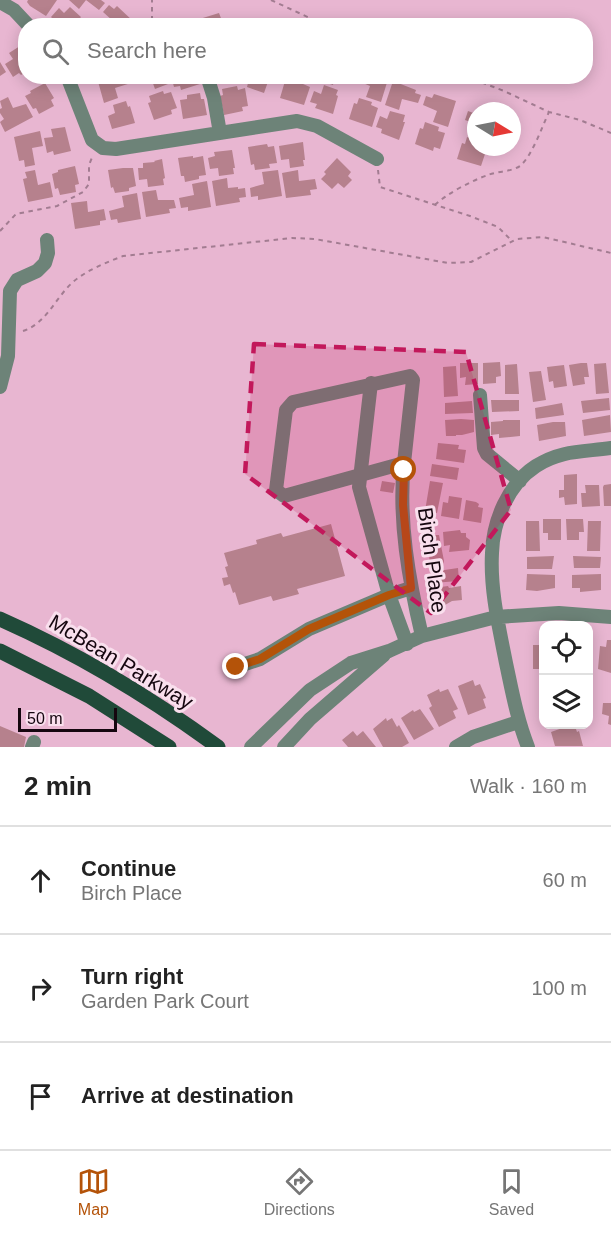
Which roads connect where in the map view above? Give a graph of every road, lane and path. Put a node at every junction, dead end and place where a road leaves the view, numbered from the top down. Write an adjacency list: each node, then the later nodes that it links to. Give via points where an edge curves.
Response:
1 (152, 0): 5 (path)
2 (271, 0): 6 (path)
3 (0, 2): 4 (street)
4 (22, 18)
5 (152, 18)
6 (310, 18)
7 (70, 84): 13 (street)
8 (210, 84): 11 (street)
9 (486, 84): 10 (path)
10 (549, 112): 12 (path); 15 (path, via 521,165 488,175 441,198)
11 (220, 133): 13 (street, via 116,149); 14 (street, via 297,121 317,126)
12 (611, 133)
13 (97, 144): 16 (path, via 87,188 62,204 16,213)
14 (377, 159): 15 (path, via 380,188)
15 (435, 205): 18 (path, via 498,227)
16 (0, 231)
17 (47, 240): 20 (street, via 45,263 12,285)
18 (512, 241): 19 (path, via 543,237); 20 (path, via 471,262 448,263 292,238 123,256 97,266 72,283 37,325)
19 (611, 253)
20 (9, 333): 22 (street)
21 (371, 383): 25 (street, Birch Place, via 410,376 413,380); 26 (street); 26 (street, via 293,402 286,410 276,490 284,496)
22 (0, 387)
23 (480, 395): 27 (street, via 484,448)
24 (611, 448): 27 (street, via 569,452 536,466)
25 (404, 463): 26 (street); 28 (street, Birch Place, via 403,505)
26 (360, 474): 29 (street, via 359,487)
27 (520, 480): 30 (street, via 500,513 492,553)
28 (411, 588): 29 (street); 33 (street, Birch Place)
29 (389, 595): 34 (street); 37 (street, via 309,629 260,659)
30 (496, 617): 31 (street, via 559,613); 33 (street); 38 (street)
31 (611, 617)
32 (0, 619): 40 (main road, McBean Parkway, via 109,675)
33 (422, 636): 34 (street)
34 (407, 644): 36 (street)
35 (0, 651): 39 (main road, via 89,696)
36 (389, 651): 41 (street, via 351,663 310,690); 42 (street, via 310,719)
37 (236, 667)
38 (518, 722): 43 (street); 44 (street)
39 (169, 747)
40 (218, 747)
41 (251, 747)
42 (284, 747)
43 (456, 747)
44 (528, 747)

